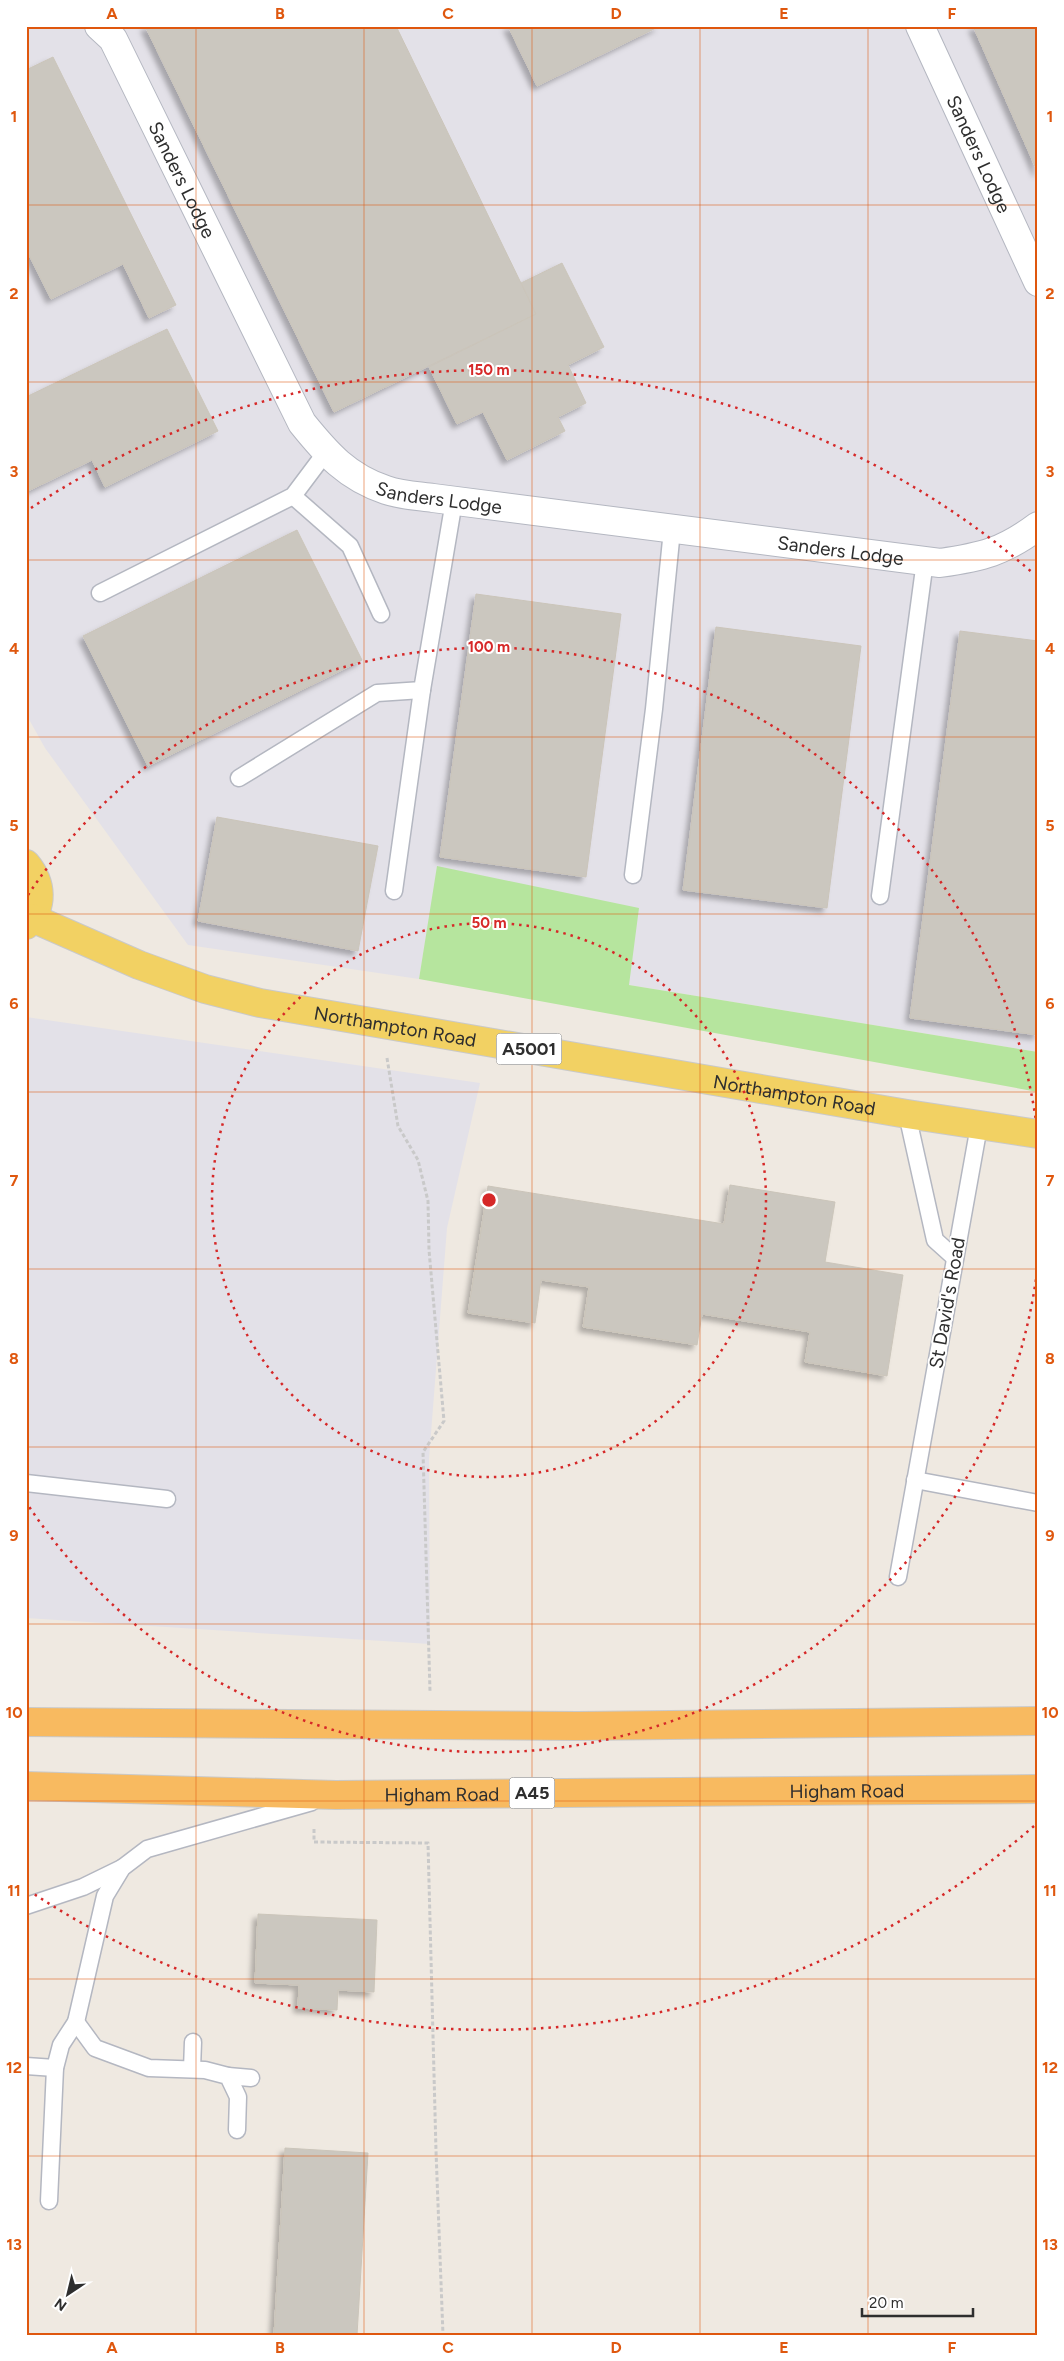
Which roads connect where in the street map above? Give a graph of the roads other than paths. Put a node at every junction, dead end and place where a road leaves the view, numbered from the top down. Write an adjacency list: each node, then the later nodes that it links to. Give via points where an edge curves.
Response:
1 (99, 26): 4 (street, Sanders Lodge, via 113,39 302,423)
2 (920, 26): 3 (street, Sanders Lodge)
3 (1038, 282)
4 (326, 452): 5 (lane); 6 (street, Sanders Lodge, via 350,474 387,491)
5 (293, 496): 10 (lane); 11 (lane, via 350,546)
6 (454, 501): 8 (street, Sanders Lodge); 12 (lane)
7 (1038, 526): 9 (street, Sanders Lodge, via 1019,540 982,557 940,563)
8 (672, 530): 9 (street, Sanders Lodge); 15 (lane)
9 (925, 561): 17 (lane)
10 (100, 593)
11 (381, 614)
12 (422, 690): 13 (lane, via 377,693); 16 (lane)
13 (239, 778)
14 (26, 864): 18 (main road, A5001, via 39,884 40,899)
15 (633, 875)
16 (394, 891)
17 (880, 896)
18 (29, 921): 19 (main road, Northampton Road / A5001, via 205,989 260,1003)
19 (907, 1114): 20 (main road, Northampton Road / A5001); 22 (lane, via 935,1240)
20 (979, 1126): 21 (main road, Northampton Road / A5001); 22 (lane, St David's Road)
21 (1038, 1134)
22 (955, 1258): 23 (lane, St David's Road)
23 (915, 1480): 26 (lane); 27 (lane, St David's Road)
24 (26, 1483): 25 (lane)
25 (167, 1499)
26 (1038, 1503)
27 (898, 1577)
28 (1038, 1721): 29 (highway, via 577,1726)
29 (26, 1722)
30 (26, 1786): 32 (highway, Higham Road / A45)
31 (1038, 1789): 32 (highway, Higham Road / A45)
32 (336, 1795): 33 (lane, via 147,1849)
33 (122, 1868): 34 (lane, via 83,1887); 35 (lane, via 105,1896)
34 (26, 1906)
35 (76, 2022): 38 (lane, via 61,2045); 39 (lane, via 95,2048 149,2068)
36 (194, 2042): 39 (lane)
37 (26, 2066): 38 (lane)
38 (54, 2068): 43 (lane)
39 (192, 2069): 40 (lane)
40 (228, 2076): 41 (lane); 42 (lane, via 238,2097)
41 (251, 2078)
42 (238, 2130)
43 (49, 2202)

